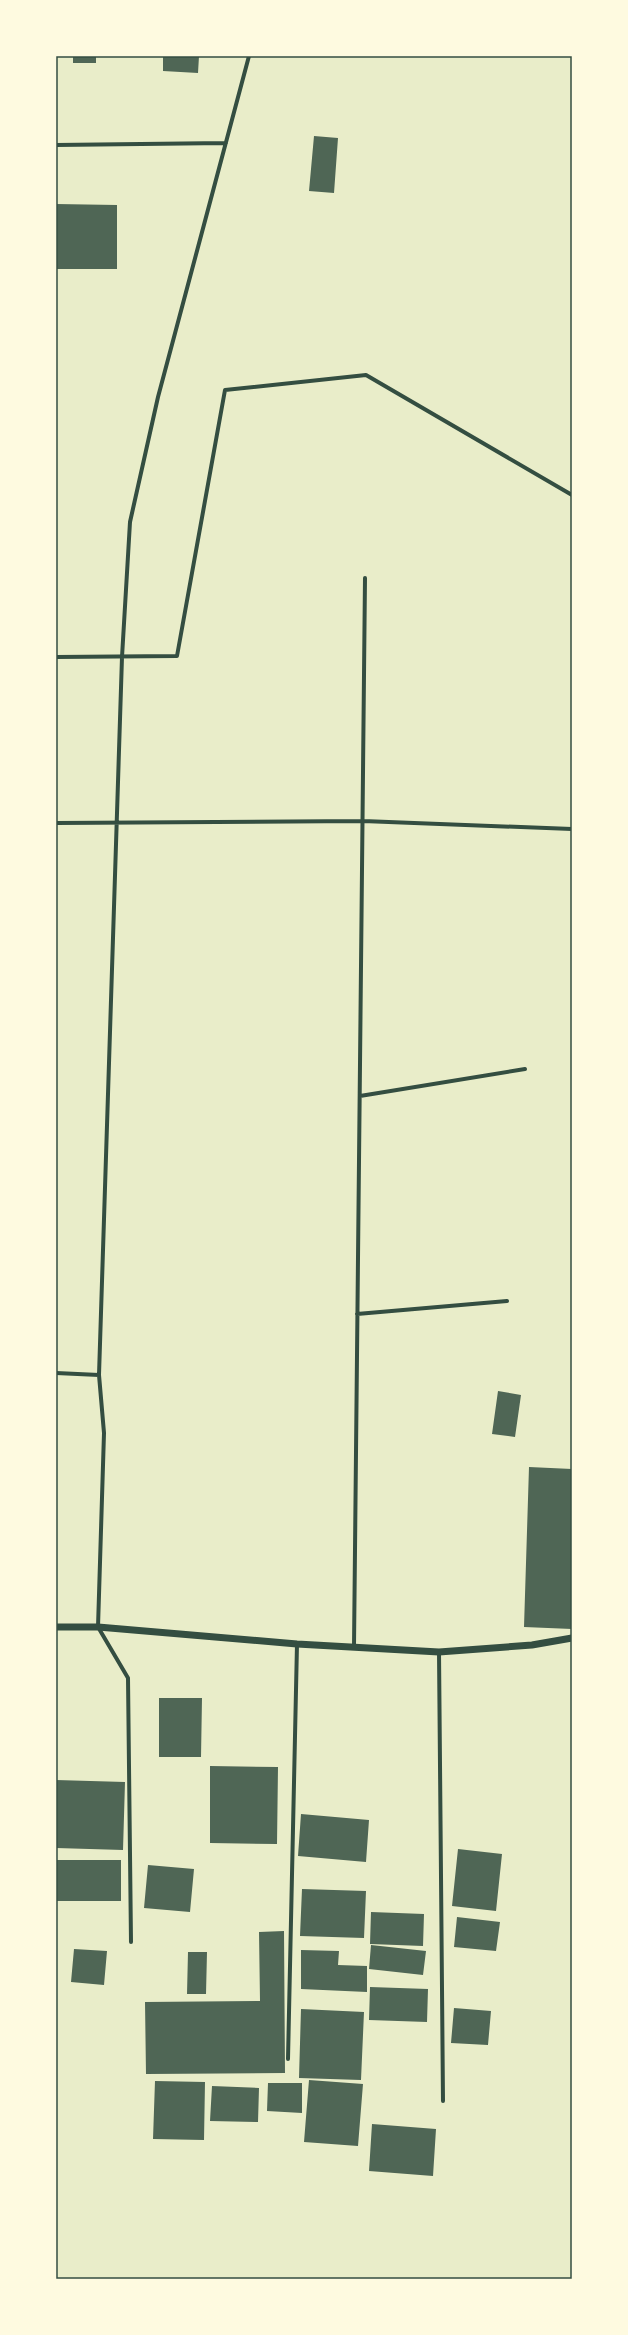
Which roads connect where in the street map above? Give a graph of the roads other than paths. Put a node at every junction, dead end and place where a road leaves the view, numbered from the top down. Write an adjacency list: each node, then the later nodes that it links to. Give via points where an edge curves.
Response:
1 (249, 56): 2 (street)
2 (226, 143): 3 (street); 7 (street, via 158,397 130,522)
3 (56, 145)
4 (572, 495): 7 (street, via 366,375 225,390 177,656)
5 (365, 578): 8 (street)
6 (56, 656): 7 (street)
7 (122, 657): 10 (street)
8 (362, 821): 10 (street); 11 (street); 13 (street)
9 (56, 822): 10 (street)
10 (117, 822): 17 (street)
11 (572, 829)
12 (525, 1069): 13 (street)
13 (360, 1096): 15 (street)
14 (507, 1301): 15 (street)
15 (358, 1314): 22 (street)
16 (56, 1373): 17 (street)
17 (99, 1376): 19 (street, via 104,1433)
18 (56, 1627): 19 (street)
19 (98, 1627): 21 (street); 24 (street, via 128,1678)
20 (572, 1638): 23 (street, via 532,1645)
21 (297, 1644): 22 (street); 25 (street)
22 (354, 1647): 23 (street)
23 (439, 1652): 26 (street)
24 (131, 1942)
25 (288, 2059)
26 (443, 2101)

